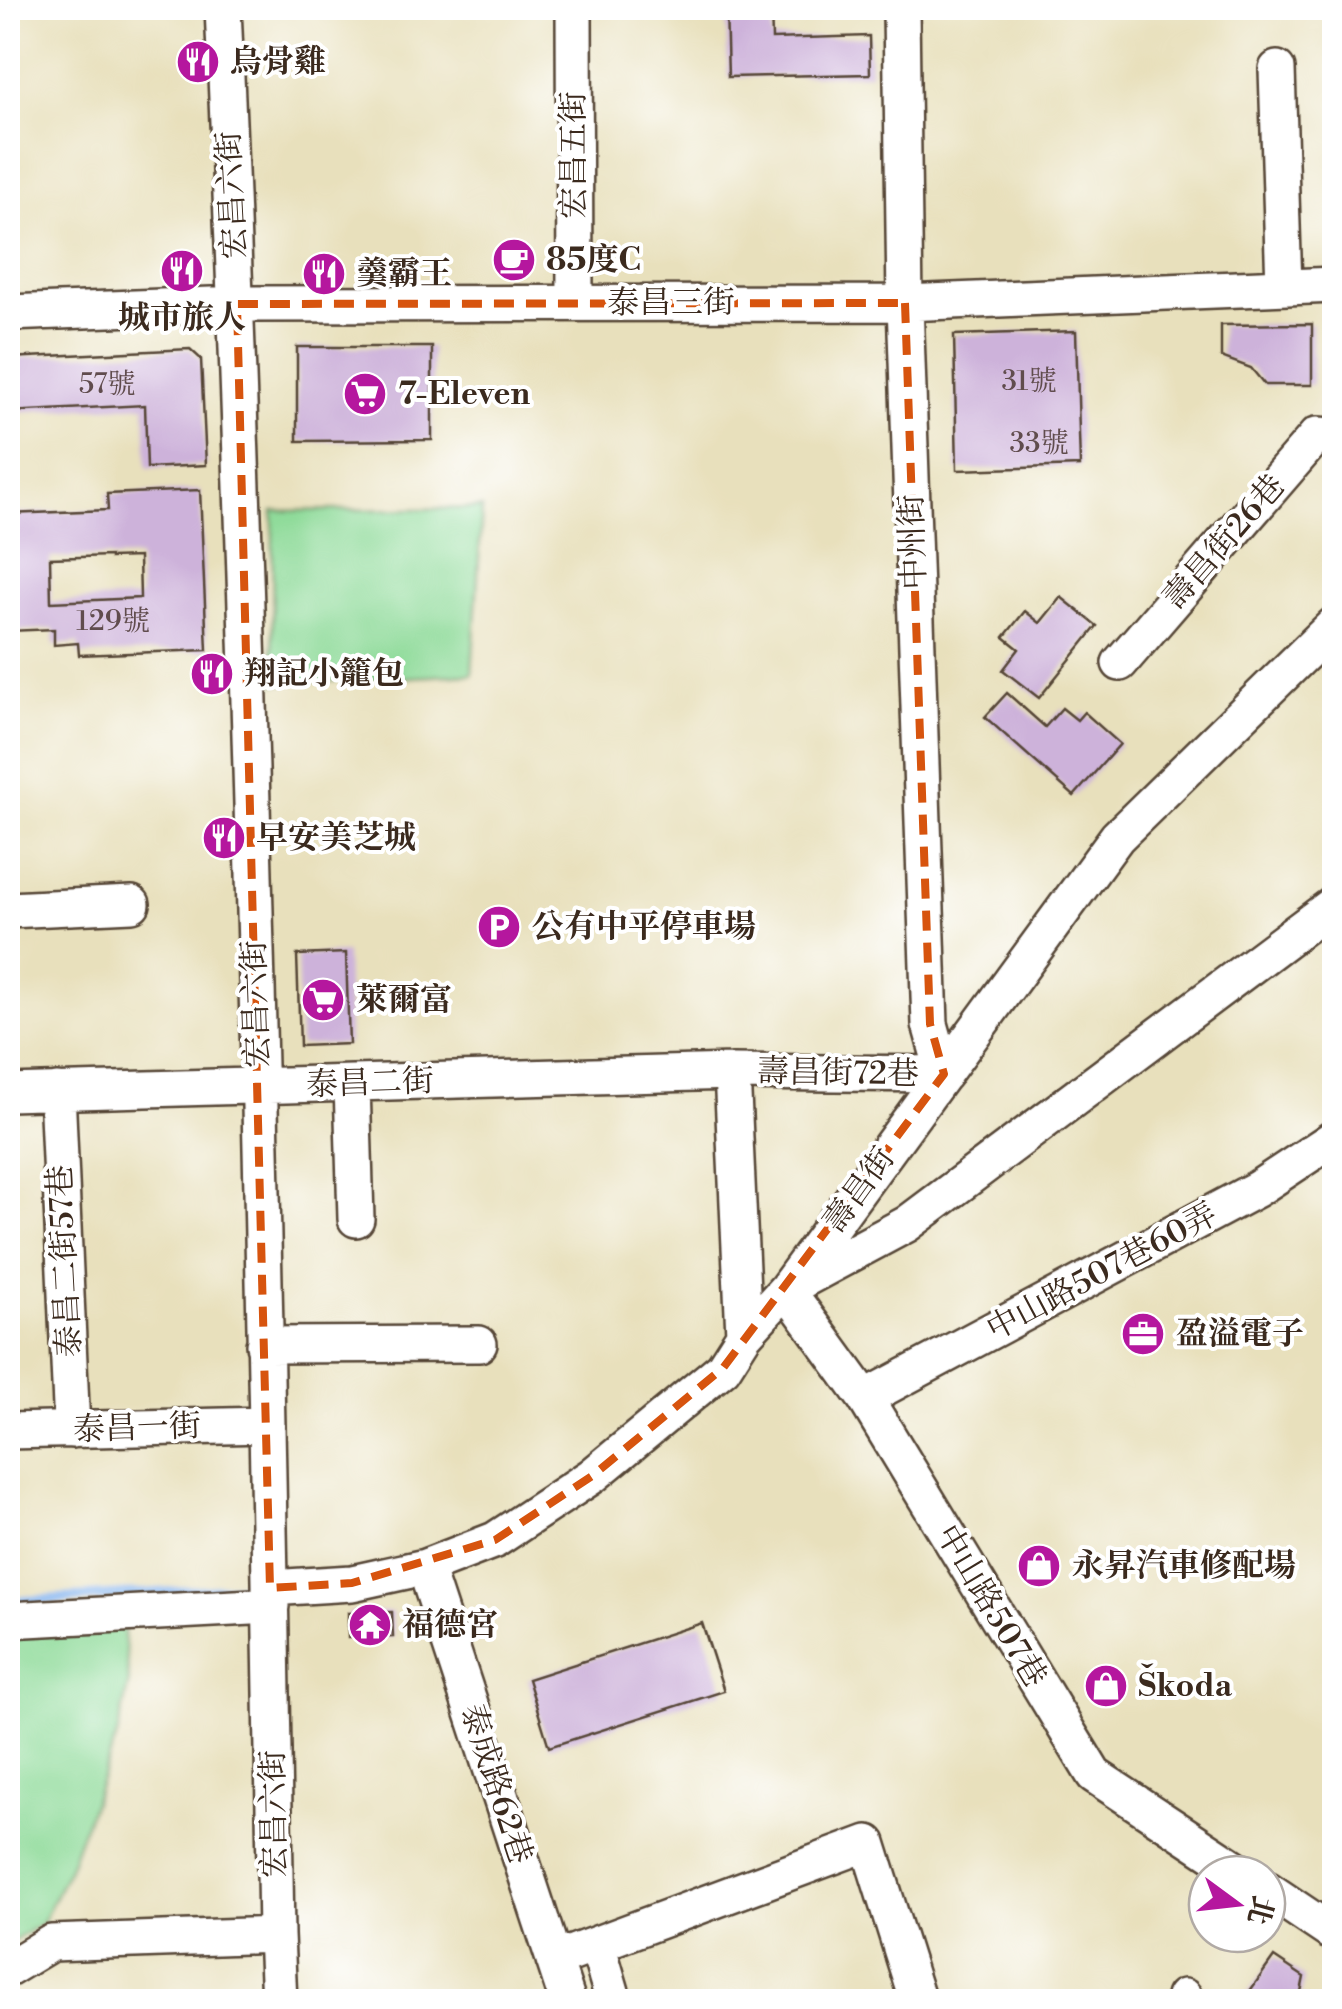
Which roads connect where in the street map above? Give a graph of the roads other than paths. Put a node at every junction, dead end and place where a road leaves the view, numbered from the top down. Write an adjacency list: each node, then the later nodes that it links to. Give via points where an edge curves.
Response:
1 (223, 8): 8 (street, 宏昌六街)
2 (574, 8): 9 (street, 宏昌五街)
3 (901, 8): 7 (street, 中州街)
4 (1276, 69): 6 (street)
5 (1334, 285): 6 (street, 泰昌三街)
6 (1284, 287): 7 (street, 泰昌三街)
7 (905, 303): 9 (street, 泰昌三街); 18 (street, 中州街, via 930,1024)
8 (237, 304): 9 (street, 泰昌三街); 10 (street, 泰昌三街); 20 (street, 宏昌六街)
9 (575, 304)
10 (8, 313)
11 (1334, 436): 13 (street, 壽昌街26巷, via 1317,435)
12 (1334, 624): 18 (street, 壽昌街, via 1117,837)
13 (1120, 663)
14 (132, 904): 16 (street)
15 (1334, 904): 25 (street, via 907,1224)
16 (8, 910)
17 (732, 1072): 18 (street, 壽昌街72巷); 19 (street, 泰昌二街); 26 (street)
18 (944, 1074): 25 (street, 壽昌街)
19 (352, 1084): 20 (street, 泰昌二街); 24 (street)
20 (258, 1086): 21 (street, 泰昌二街); 28 (street, 宏昌六街)
21 (57, 1091): 22 (street, 泰昌二街); 31 (street, 泰昌二街57巷)
22 (8, 1093)
23 (1334, 1138): 29 (street, 中山路507巷60弄, via 1257,1189)
24 (356, 1219)
25 (786, 1289): 26 (street, 壽昌街); 29 (street, 中山路507巷)
26 (744, 1335): 33 (street, 壽昌街, via 723,1368 592,1476 495,1540)
27 (479, 1344): 28 (street)
28 (264, 1345): 30 (street, 宏昌六街)
29 (865, 1398): 36 (street, 中山路507巷, via 1094,1775)
30 (266, 1425): 31 (street, 泰昌一街); 34 (street, 宏昌六街)
31 (72, 1430): 32 (street, 泰昌一街)
32 (8, 1432)
33 (425, 1567): 34 (street, 壽昌街, via 352,1583); 41 (street, 泰成路62巷)
34 (270, 1587): 35 (street, 壽昌街); 39 (street, 宏昌六街)
35 (8, 1620)
36 (1214, 1854)
37 (1287, 1903): 38 (street)
38 (1334, 1934)
39 (276, 1935): 42 (street, via 52,1943); 43 (street, 宏昌六街)
40 (597, 1944): 41 (street); 45 (street); 46 (street, via 868,1842)
41 (554, 1960): 44 (street, 泰成路62巷)
42 (8, 1970)
43 (280, 2002)
44 (568, 2002)
45 (614, 2002)
46 (918, 2002)

